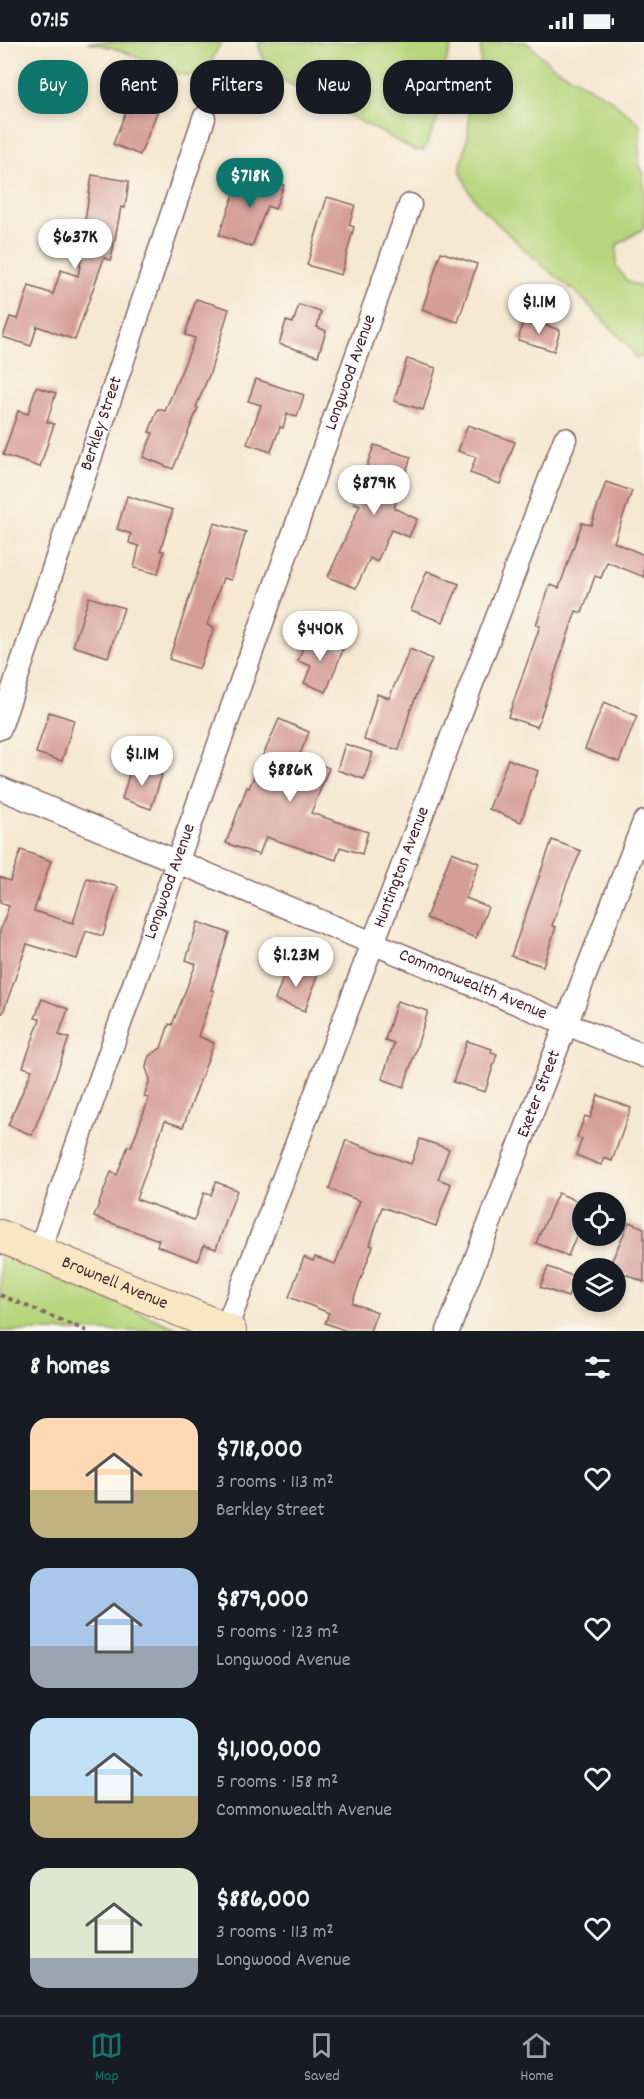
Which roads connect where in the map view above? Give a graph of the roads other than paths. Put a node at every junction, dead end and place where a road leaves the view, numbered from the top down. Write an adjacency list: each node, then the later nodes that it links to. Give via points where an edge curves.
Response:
1 (204, 118): 4 (street, Berkley Street)
2 (410, 204): 7 (street, Longwood Avenue)
3 (565, 439): 8 (street, Huntington Avenue)
4 (0, 728)
5 (0, 788): 7 (street, Commonwealth Avenue)
6 (644, 822): 9 (street, Exeter Street)
7 (178, 861): 8 (street, Commonwealth Avenue); 12 (street, Longwood Avenue)
8 (373, 945): 9 (street, Commonwealth Avenue); 13 (street, Huntington Avenue)
9 (568, 1024): 10 (street, Commonwealth Avenue); 14 (street, Exeter Street)
10 (644, 1056)
11 (0, 1236): 12 (main road, Brownell Avenue)
12 (39, 1252): 13 (main road, Brownell Avenue)
13 (228, 1330)
14 (448, 1331)

